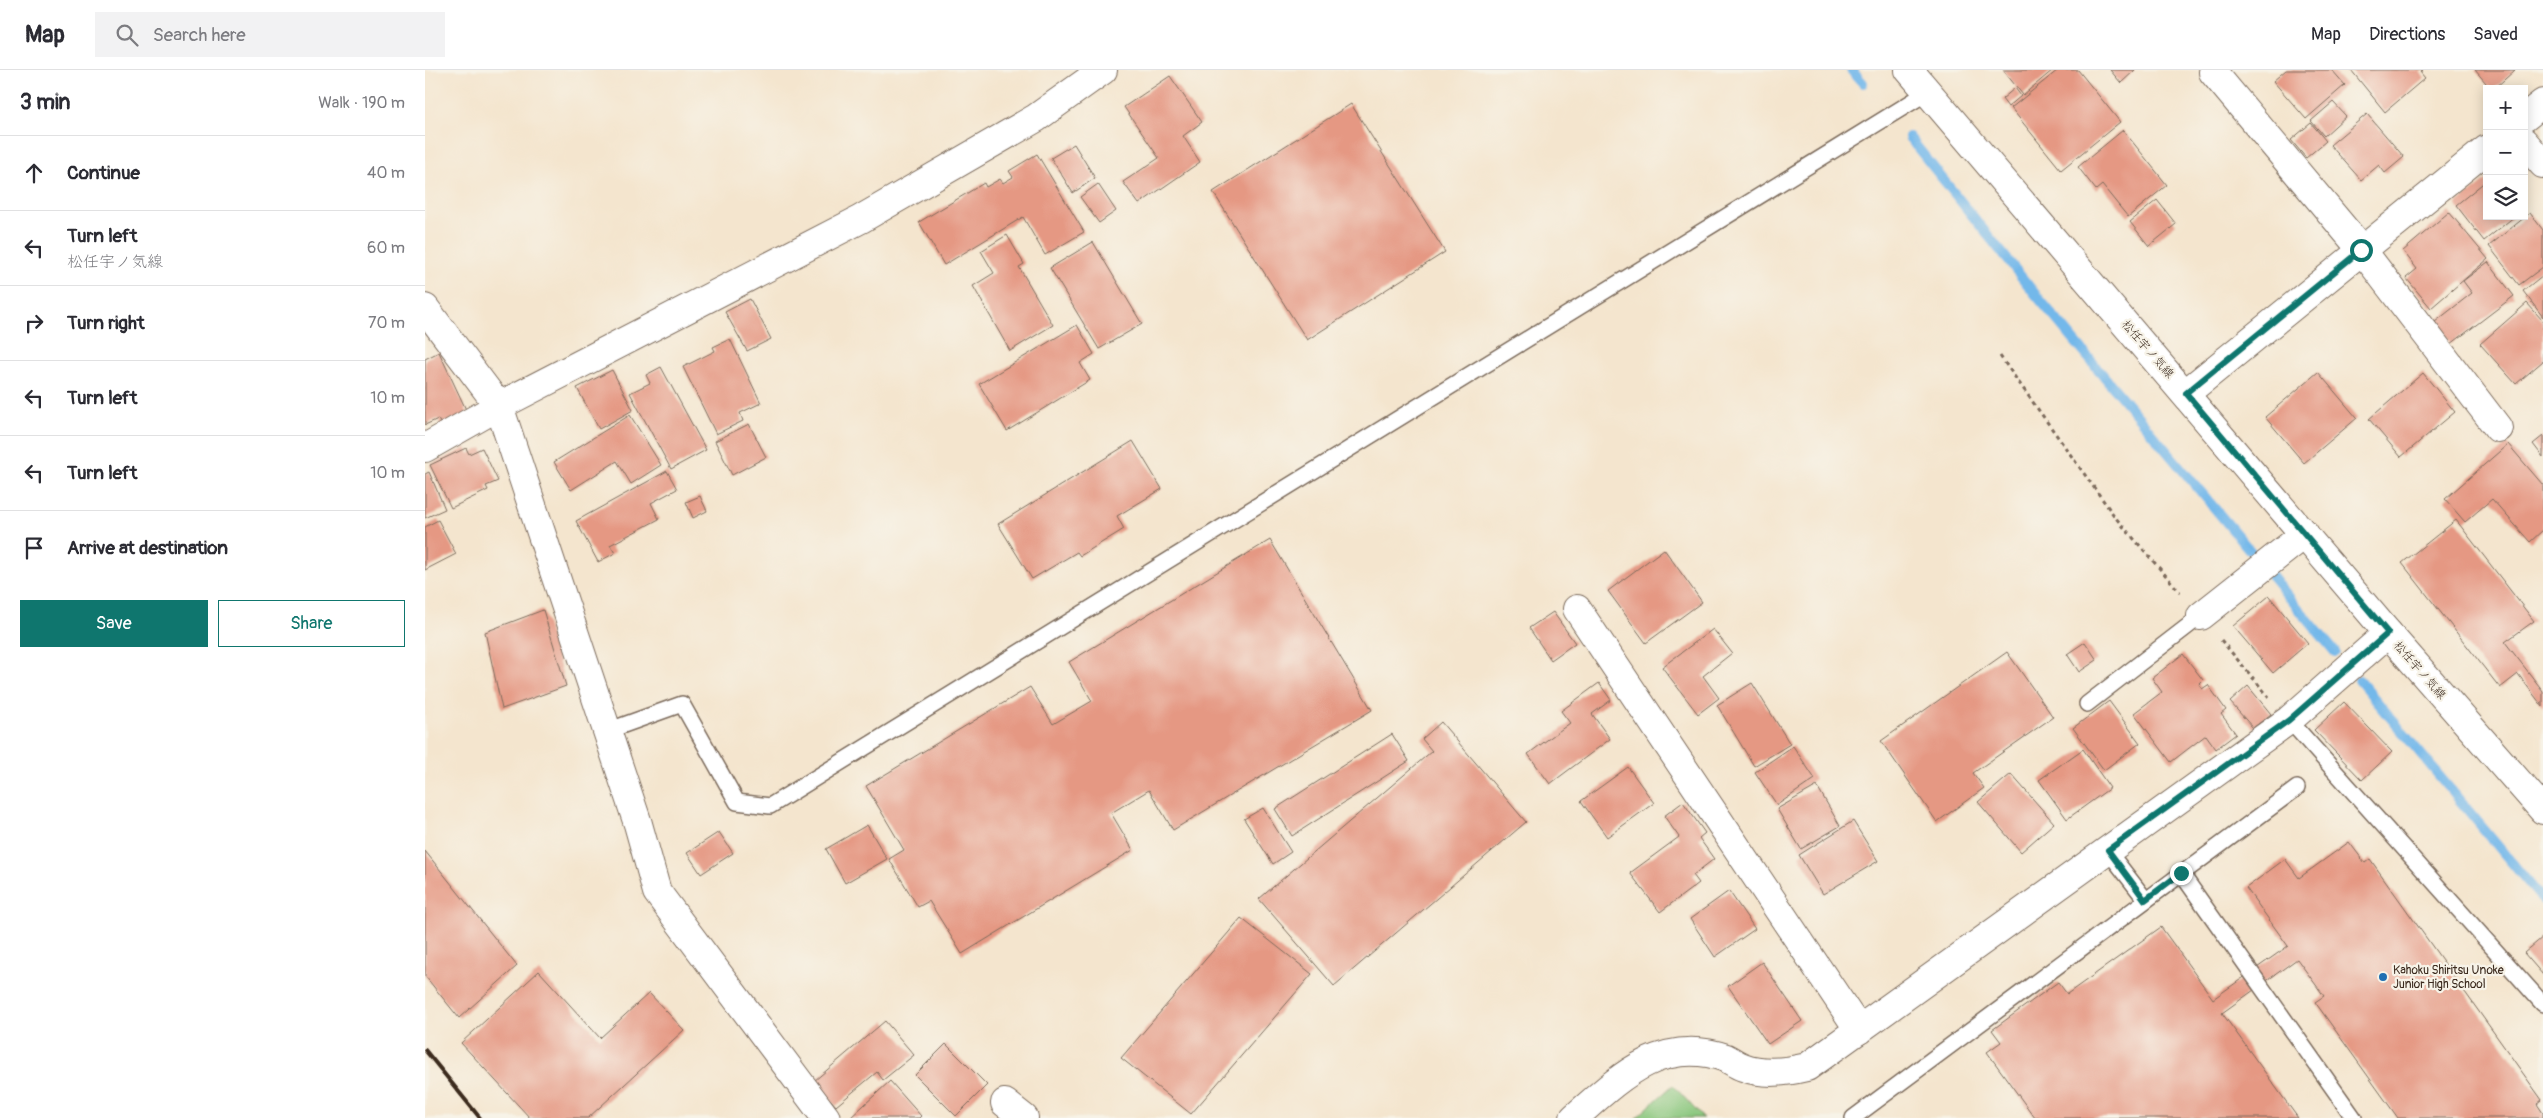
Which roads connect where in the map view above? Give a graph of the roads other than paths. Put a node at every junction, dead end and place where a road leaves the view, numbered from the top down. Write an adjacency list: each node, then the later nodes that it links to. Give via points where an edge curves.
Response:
1 (1103, 70): 13 (street, via 1036,118 861,219)
2 (1909, 70): 4 (street, 松任宇ノ気線)
3 (2213, 72): 10 (street)
4 (1928, 92): 12 (street, 松任宇ノ気線); 22 (lane, via 770,806 737,802 682,704)
5 (2543, 103): 6 (street)
6 (2528, 115)
7 (2528, 147): 9 (street)
8 (2483, 151): 10 (street)
9 (2543, 164)
10 (2361, 250): 12 (street); 14 (street)
11 (425, 308): 13 (street)
12 (2186, 393): 16 (street, 松任宇ノ気線)
13 (499, 406): 15 (street); 22 (street)
14 (2498, 428)
15 (425, 448)
16 (2305, 534): 18 (street); 19 (street, 松任宇ノ気線)
17 (1577, 609): 29 (street)
18 (2201, 616): 20 (lane)
19 (2388, 633): 21 (street); 24 (street, 松任宇ノ気線)
20 (2087, 704)
21 (2289, 720): 25 (street); 28 (lane)
22 (607, 731): 30 (street, via 657,892)
23 (2297, 788): 26 (lane)
24 (2543, 810)
25 (2108, 850): 27 (lane); 29 (street)
26 (2181, 873): 27 (lane); 33 (lane)
27 (2145, 900): 32 (lane)
28 (2543, 1004)
29 (1859, 1030): 31 (street, via 1807,1067 1785,1072 1743,1068 1725,1058 1703,1053 1660,1056 1635,1067)
30 (826, 1118)
31 (1574, 1118)
32 (1853, 1118)
33 (2355, 1118)

